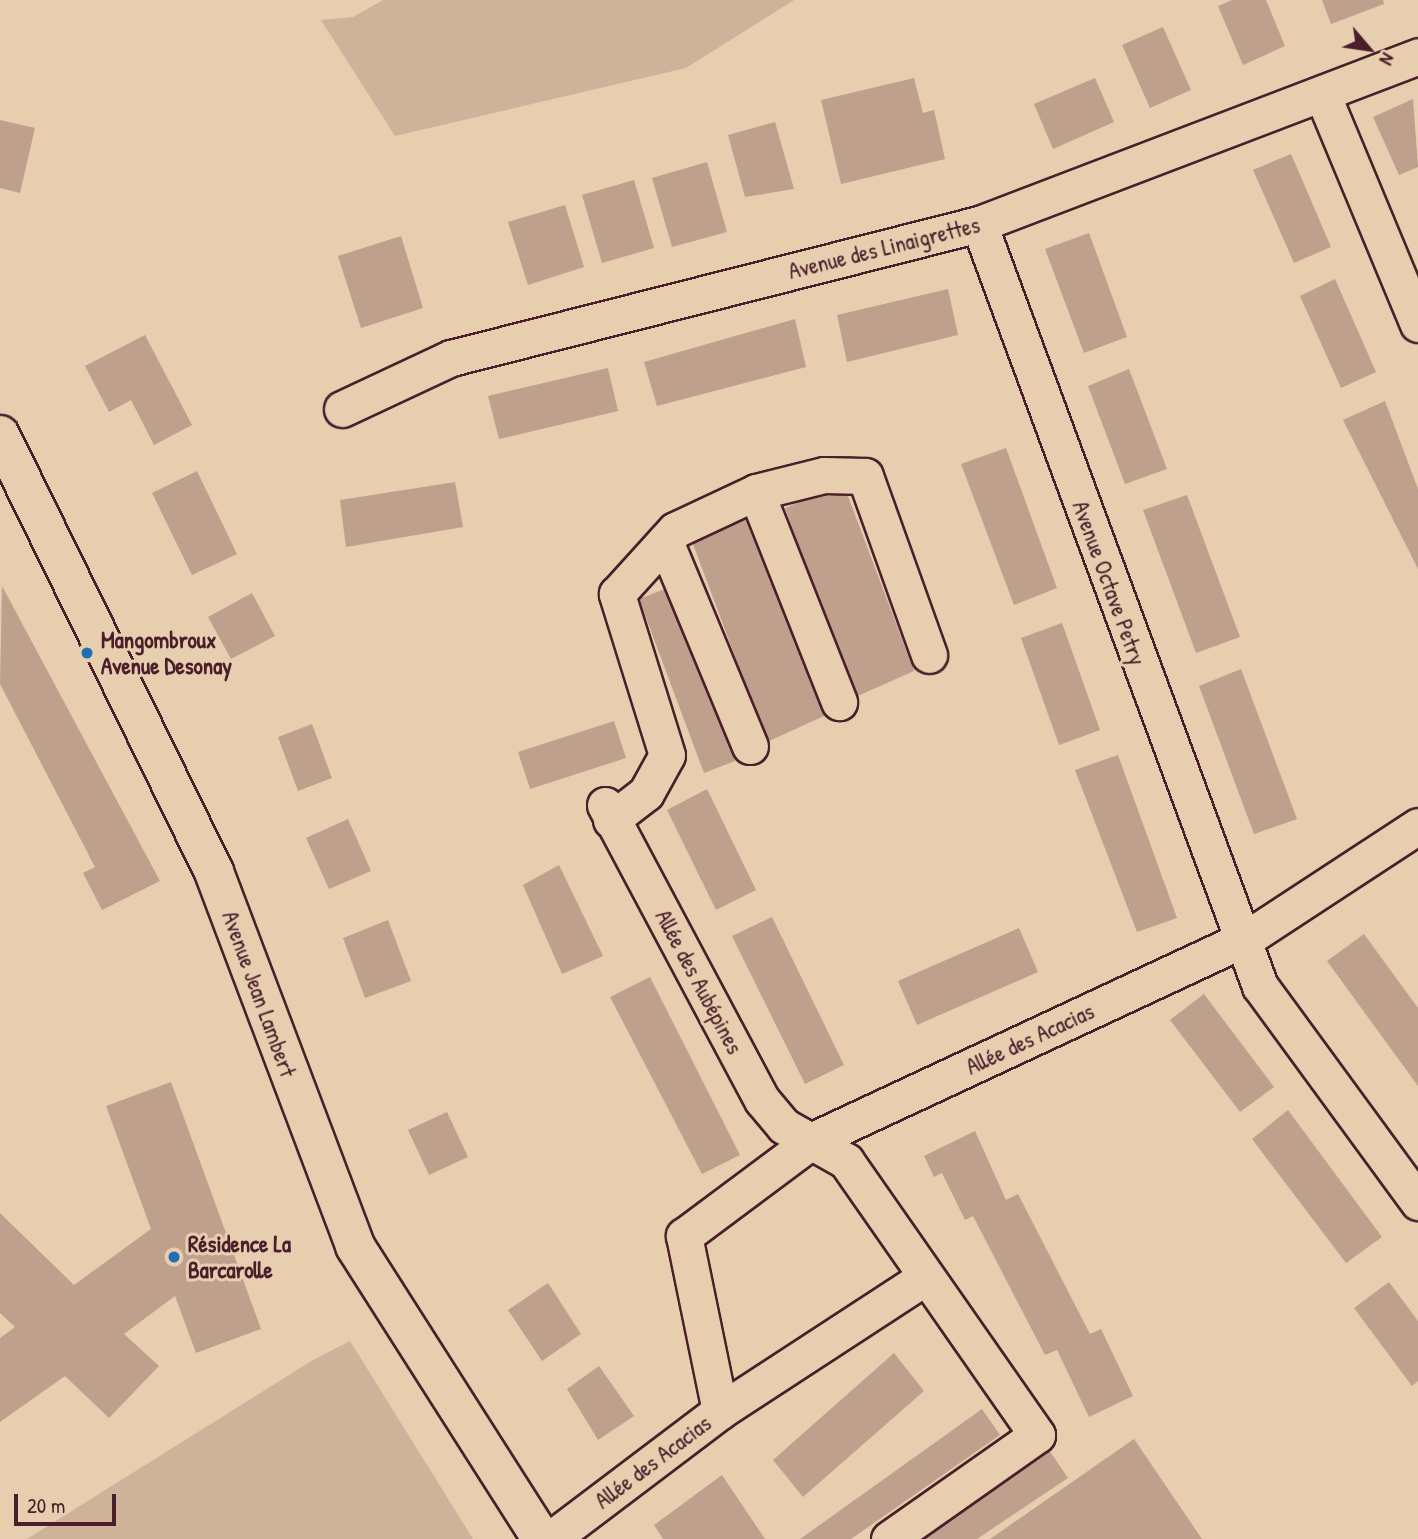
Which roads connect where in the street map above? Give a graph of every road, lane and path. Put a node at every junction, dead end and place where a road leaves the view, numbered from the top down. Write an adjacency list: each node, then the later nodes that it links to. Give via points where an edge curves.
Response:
1 (1418, 56): 2 (street, Avenue des Linaigrettes)
2 (1323, 96): 3 (street, Avenue des Linaigrettes); 4 (street)
3 (979, 224): 5 (street, Avenue des Linaigrettes, via 451,358); 13 (street, Avenue Octave Petry, via 1149,694)
4 (1418, 324)
5 (342, 408)
6 (0, 435): 18 (main road, Avenue Jean Lambert, via 214,872 355,1246)
7 (756, 492): 8 (street, via 675,530); 9 (street, via 824,475 865,477); 10 (street)
8 (664, 541): 11 (street); 14 (street, Allée des Aubépines, via 617,594 667,755 646,793 608,812 762,1100 784,1126)
9 (929, 654)
10 (839, 702)
11 (750, 746)
12 (1418, 826): 13 (street)
13 (1247, 938): 14 (street, Allée des Acacias); 15 (street, Avenue Octave Petry, via 1260,986)
14 (813, 1139): 16 (street, via 846,1161); 17 (street, Allée des Acacias, via 684,1236)
15 (1418, 1202)
16 (924, 1278): 17 (street, Allée des Acacias); 20 (street, via 1037,1435)
17 (720, 1411): 19 (street, Allée des Acacias)
18 (542, 1539)
19 (551, 1539)
20 (889, 1539)

